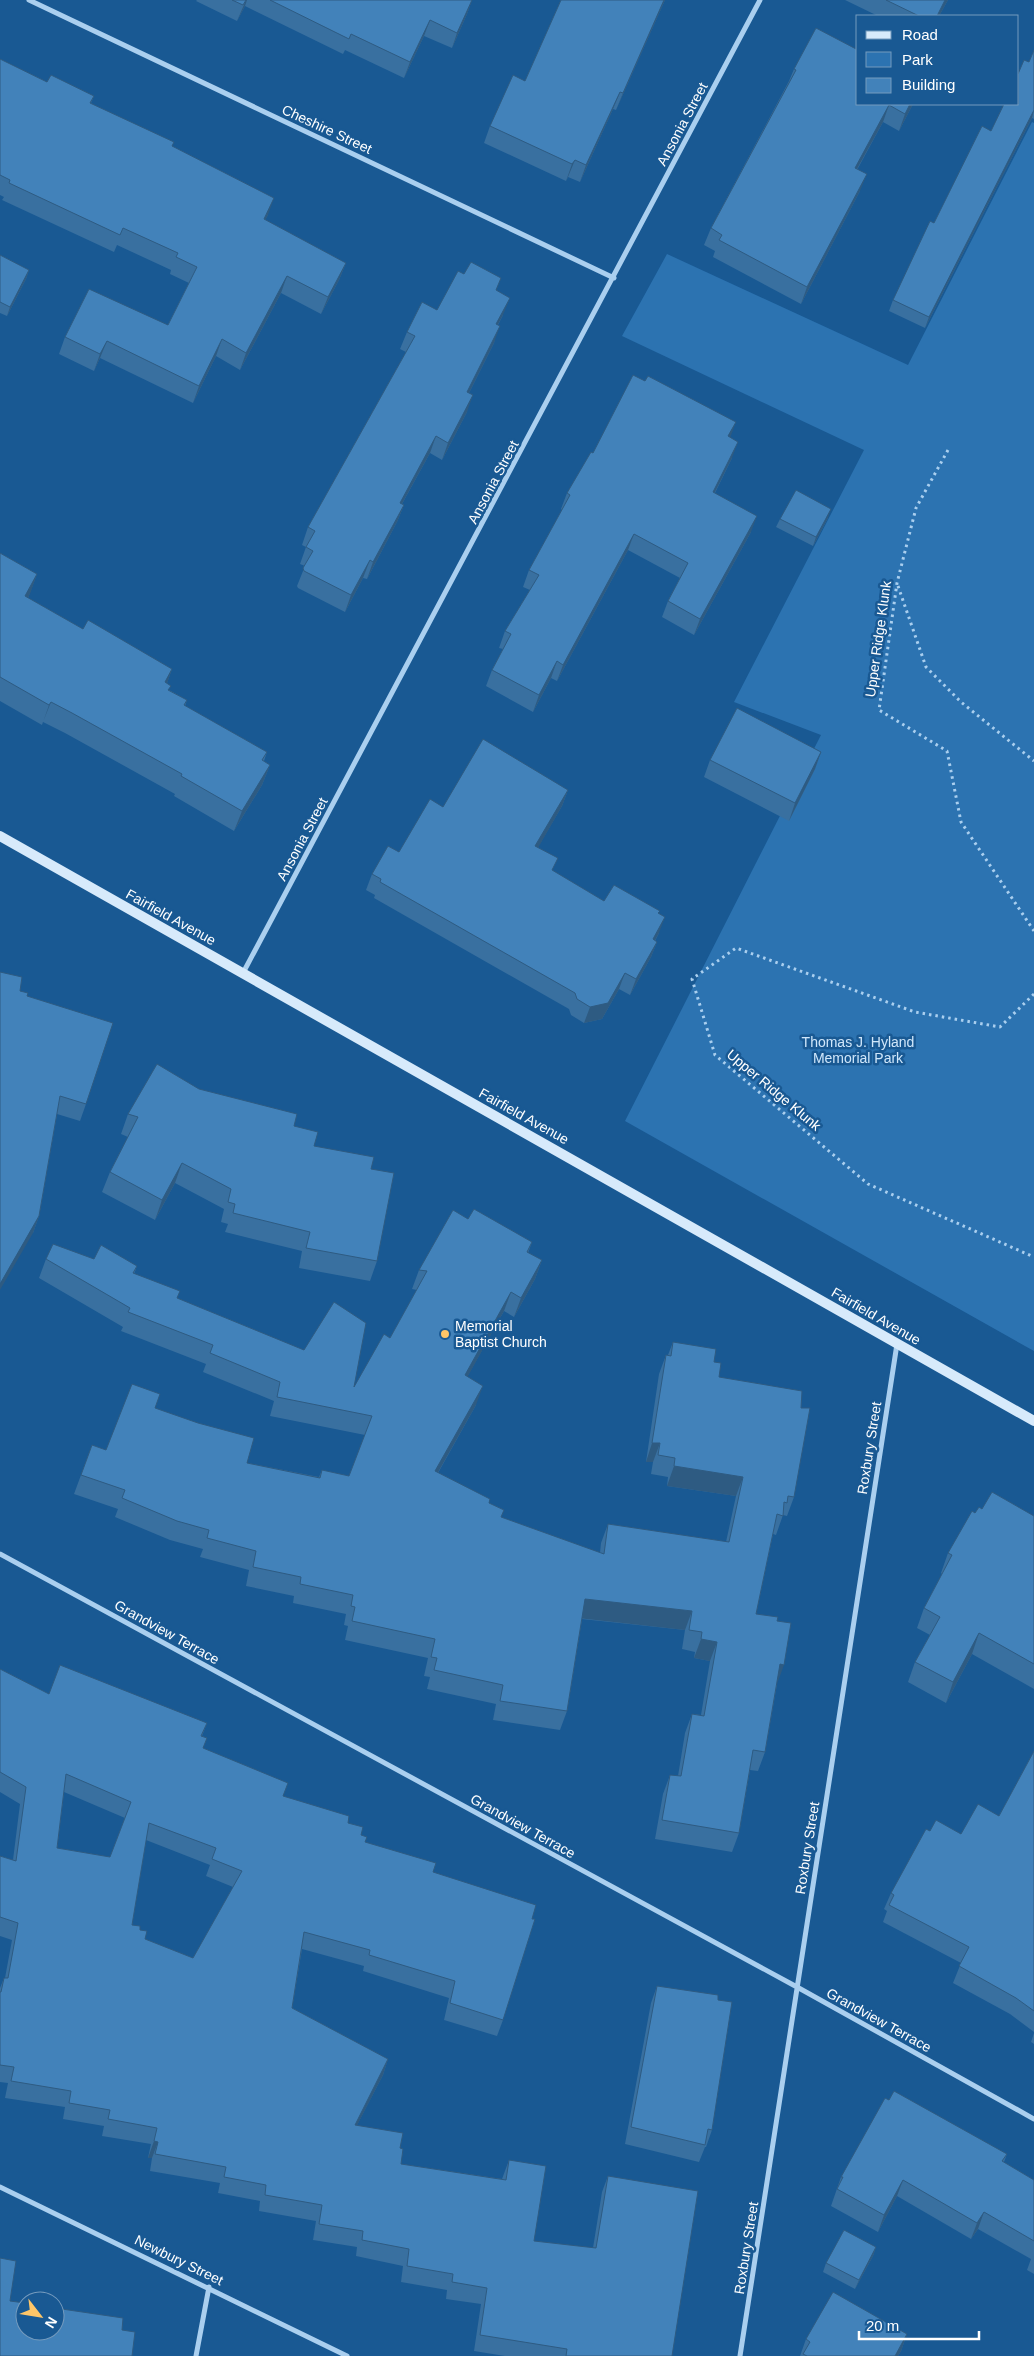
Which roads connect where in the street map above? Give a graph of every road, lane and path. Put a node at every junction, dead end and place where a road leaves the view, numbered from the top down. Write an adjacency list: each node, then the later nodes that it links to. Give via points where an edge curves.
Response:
1 (30, 0): 3 (street, Cheshire Street)
2 (760, 0): 3 (street, Ansonia Street)
3 (614, 278): 9 (street, Ansonia Street)
4 (948, 450): 5 (path, Upper Ridge Klunk, via 916,508)
5 (897, 583): 6 (path, via 926,667 961,702); 8 (path, Upper Ridge Klunk, via 879,710 947,751 961,822)
6 (1034, 761)
7 (0, 836): 9 (main road, Fairfield Avenue)
8 (1034, 930)
9 (243, 973): 12 (main road, Fairfield Avenue)
10 (1034, 994): 11 (path, Upper Ridge Klunk, via 1000,1026 915,1012 736,948 692,979 715,1055 868,1184)
11 (1034, 1258)
12 (897, 1344): 13 (main road, Fairfield Avenue); 15 (street, Roxbury Street)
13 (1034, 1421)
14 (0, 1554): 15 (street, Grandview Terrace)
15 (797, 1987): 16 (street, Grandview Terrace); 21 (street, Roxbury Street)
16 (1034, 2119)
17 (0, 2187): 18 (street, Newbury Street)
18 (208, 2287): 19 (street); 20 (street, Newbury Street)
19 (196, 2356)
20 (347, 2356)
21 (740, 2356)

